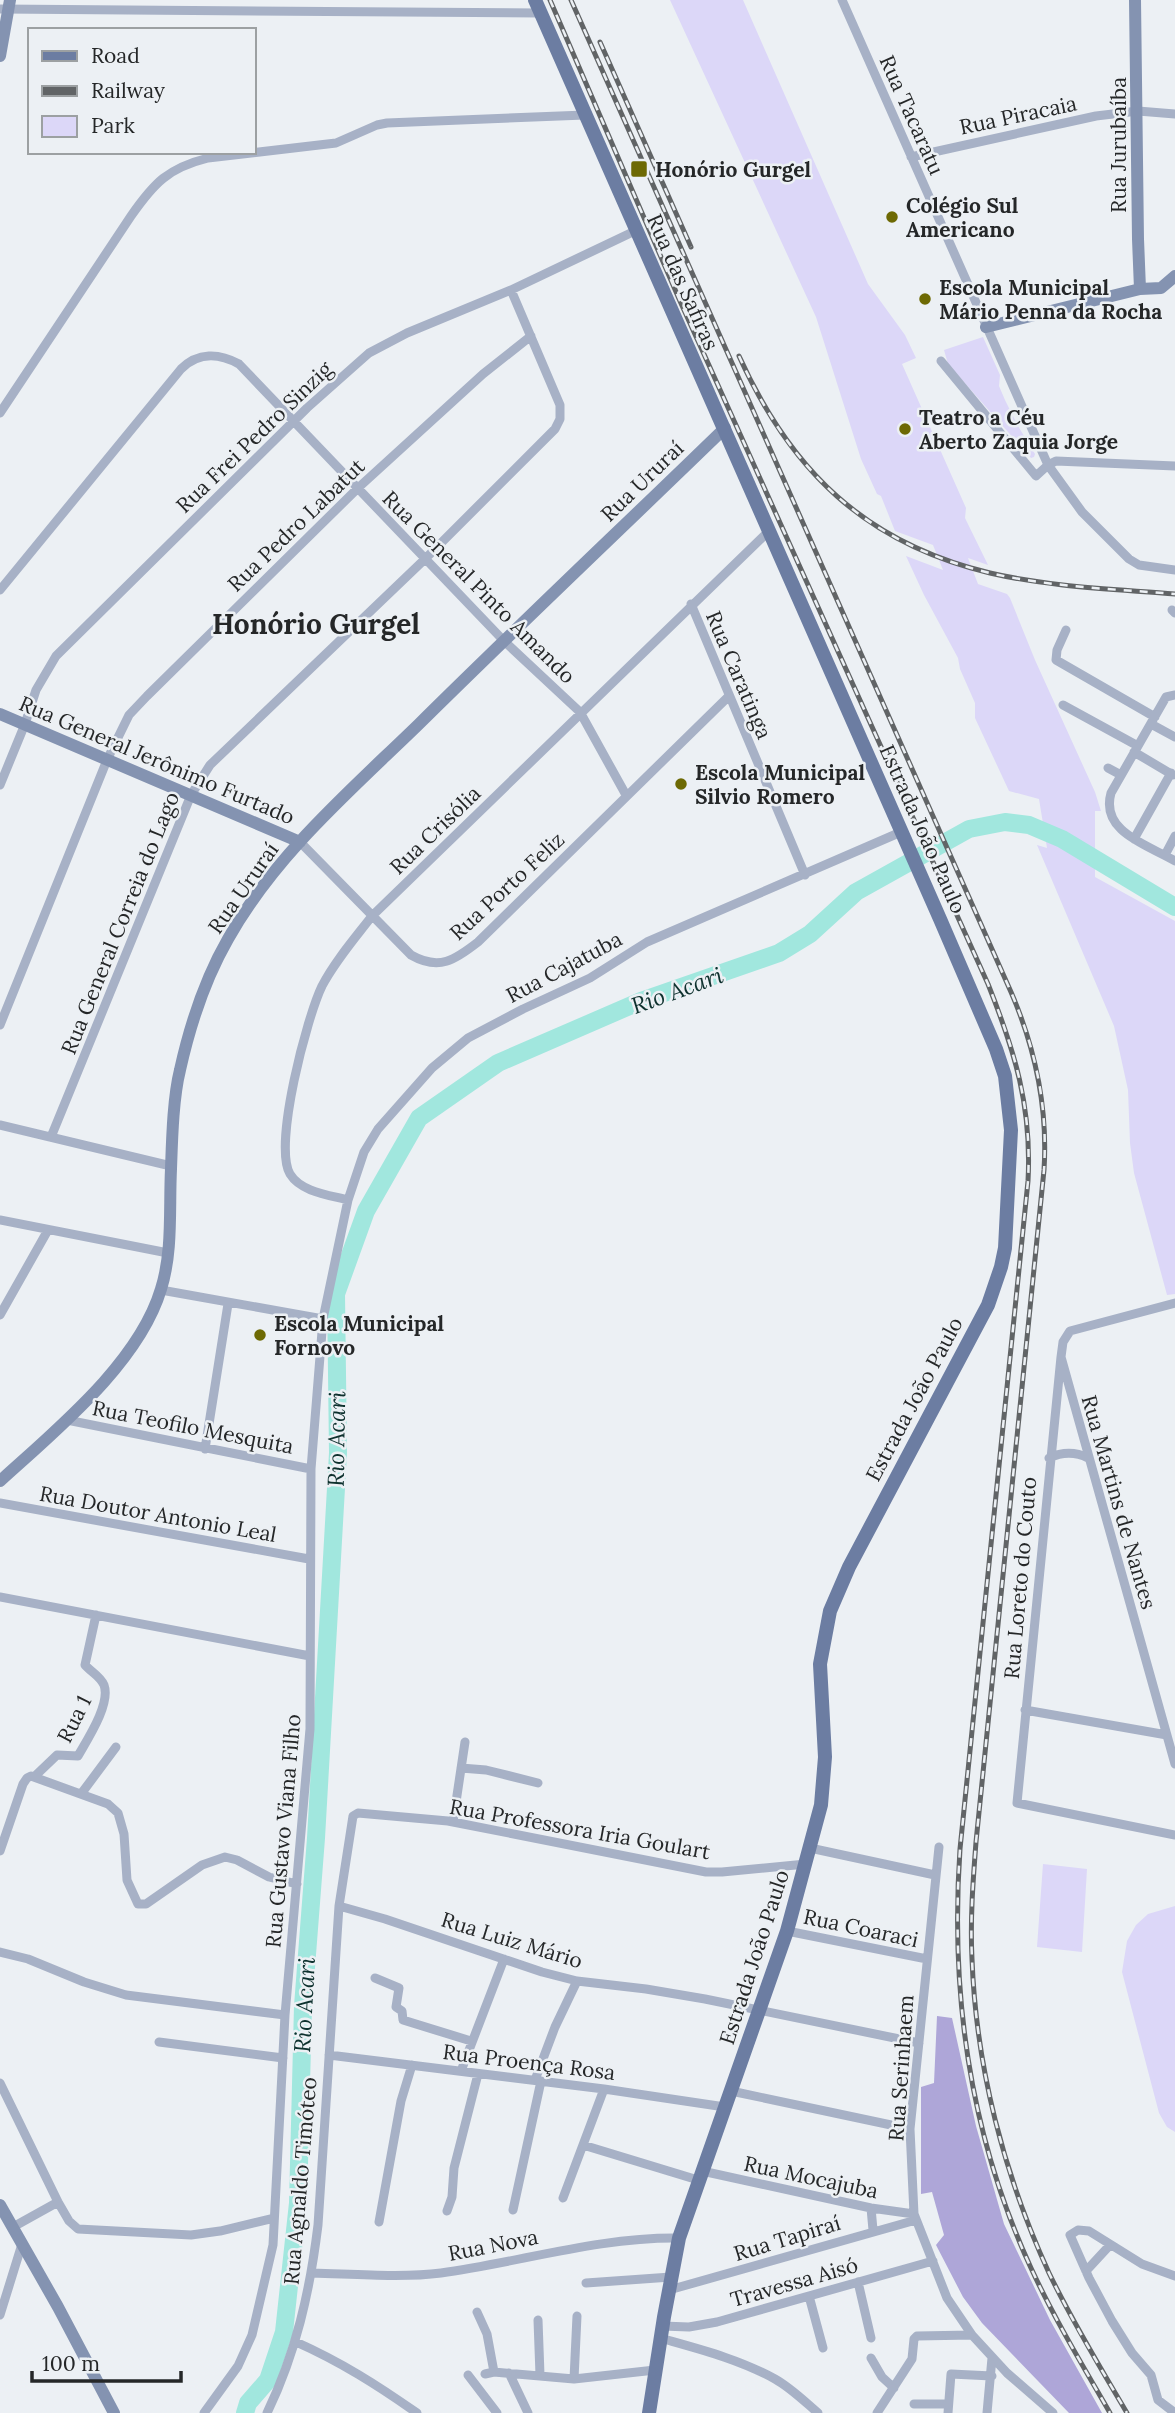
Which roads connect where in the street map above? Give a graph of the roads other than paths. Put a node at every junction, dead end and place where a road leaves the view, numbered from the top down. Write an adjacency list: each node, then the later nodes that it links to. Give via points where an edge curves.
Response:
1 (842, 0): 11 (street, Rua Tacaratu)
2 (1135, 0): 6 (street, Rua Jurubaíba)
3 (6, 6): 4 (street); 5 (street)
4 (538, 7): 8 (main road, Rua das Safiras)
5 (0, 56)
6 (1138, 111): 7 (street, Rua Piracaia); 11 (street, Rua Piracaia, via 1049,125); 15 (street, Rua Jurubaíba)
7 (1175, 114)
8 (585, 116): 9 (street, via 387,123 335,143); 12 (main road, Rua das Safiras)
9 (256, 152)
10 (242, 154): 21 (street, via 208,158 170,172 151,187)
11 (911, 157): 18 (street, Rua Tacaratu)
12 (636, 230): 17 (street, Rua Frei Pedro Sinzig); 23 (main road, Rua das Safiras)
13 (1175, 276): 14 (street)
14 (1161, 288): 15 (street); 16 (street)
15 (1140, 289): 18 (street)
16 (1175, 289)
17 (511, 290): 19 (street, Rua General Correia do Lago); 22 (street, Rua Frei Pedro Sinzig, via 376,349)
18 (986, 327): 24 (street, Rua Tacaratu)
19 (531, 336): 26 (street, Rua Pedro Labatut); 28 (street, Rua General Correia do Lago, via 555,390 560,419 549,436)
20 (941, 361): 24 (street, via 1036,476)
21 (0, 413)
22 (294, 421): 26 (street, Rua General Pinto Amando); 30 (street, Rua General Pinto Amando, via 239,364 210,355 188,362); 40 (street, Rua Frei Pedro Sinzig, via 56,656 36,690)
23 (725, 428): 27 (main road, Estrada João Paulo); 33 (street, Rua Ururaí)
24 (1048, 465): 25 (street, via 1068,461); 29 (street, Rua Tacaratu, via 1082,512 1121,552 1139,565)
25 (1175, 466)
26 (358, 488): 28 (street, Rua General Pinto Amando); 43 (street, Rua Pedro Labatut, via 147,696 130,715)
27 (770, 530): 31 (street, Rua Crisólia); 50 (main road, Estrada João Paulo)
28 (425, 559): 33 (street, Rua General Pinto Amando); 48 (street, Rua General Correia do Lago, via 220,753)
29 (1175, 570)
30 (0, 590)
31 (691, 604): 35 (street, Rua Caratinga); 37 (street, Rua Crisólia)
32 (1066, 630): 39 (street, via 1056,660)
33 (503, 641): 37 (street, Rua General Pinto Amando); 53 (street, Rua Ururaí)
34 (1175, 695): 39 (street, via 1166,697)
35 (729, 696): 49 (street, Rua Porto Feliz); 56 (street, Rua Caratinga)
36 (1063, 705): 42 (street)
37 (580, 712): 49 (street, Rua General Pinto Amando); 57 (street, Rua Crisólia)
38 (0, 714): 40 (street, Rua General Jerônimo Furtado)
39 (1153, 720): 41 (street); 42 (street)
40 (25, 724): 43 (street, Rua General Jerônimo Furtado); 47 (street, Rua Frei Pedro Sinzig)
41 (1175, 737)
42 (1136, 749): 45 (street); 46 (street)
43 (107, 760): 48 (street, Rua General Jerônimo Furtado); 58 (street, Rua Pedro Labatut)
44 (1108, 768): 46 (street)
45 (1173, 774): 52 (street)
46 (1121, 775): 52 (street, via 1108,808 1118,827)
47 (0, 785)
48 (191, 795): 53 (street, Rua General Jerônimo Furtado); 60 (street, Rua General Correia do Lago)
49 (626, 795): 57 (street, Rua Porto Feliz, via 478,942 449,961 428,963 411,955)
50 (903, 836): 56 (street, Rua Cajatuba); 97 (main road, Estrada João Paulo, via 1005,1076 1011,1130 1005,1248 982,1317 830,1611 820,1664 824,1780)
51 (1175, 836): 54 (street)
52 (1134, 839): 54 (street)
53 (300, 842): 57 (street, Rua Porto Feliz); 61 (street, Rua Ururaí, via 243,915 211,973 179,1073)
54 (1165, 855): 55 (street)
55 (1175, 860)
56 (805, 875): 62 (street, Rua Cajatuba, via 647,942 590,978 468,1038 432,1068 378,1129 364,1152)
57 (372, 916): 62 (street, Rua Crisólia, via 327,977 317,1000 287,1125 285,1155 291,1175 312,1191)
58 (0, 1025)
59 (0, 1125): 60 (street)
60 (51, 1137): 61 (street)
61 (171, 1166): 66 (street, Rua Ururaí)
62 (348, 1200): 65 (street, Rua Cajatuba)
63 (0, 1220): 64 (street)
64 (48, 1230): 66 (street); 70 (street)
65 (341, 1237): 71 (street, Rua Gustavo Viana Filho)
66 (168, 1253): 67 (street, Rua Ururaí)
67 (161, 1290): 69 (street); 73 (street, Rua Ururaí, via 140,1334)
68 (1175, 1303): 72 (street, via 1070,1331)
69 (228, 1304): 71 (street); 74 (street)
70 (0, 1315)
71 (323, 1319): 77 (street, Rua Gustavo Viana Filho)
72 (1061, 1357): 75 (street, Rua Loreto do Couto); 76 (street, Rua Martins de Nantes)
73 (67, 1420): 74 (street, Rua Teofilo Mesquita); 78 (street, Rua Ururaí)
74 (205, 1449): 77 (street, Rua Teofilo Mesquita)
75 (1049, 1458): 76 (street, via 1063,1453); 84 (street, Rua Loreto do Couto)
76 (1088, 1458): 85 (street, Rua Martins de Nantes)
77 (311, 1469): 80 (street, Rua Gustavo Viana Filho)
78 (0, 1481)
79 (0, 1503): 80 (street, Rua Doutor Antonio Leal)
80 (309, 1559): 83 (street, Rua Gustavo Viana Filho)
81 (0, 1597): 82 (street)
82 (96, 1615): 83 (street); 90 (street, Rua 1, via 85,1665 105,1690 99,1717 78,1756 57,1755)
83 (310, 1656): 101 (street, Rua Gustavo Viana Filho, via 310,1729)
84 (1025, 1710): 85 (street); 95 (street, Rua Loreto do Couto, via 1017,1803)
85 (1167, 1735): 88 (street, Rua Martins de Nantes)
86 (465, 1742): 89 (street)
87 (117, 1747): 92 (street)
88 (1175, 1764)
89 (461, 1768): 91 (street); 94 (street)
90 (34, 1777): 92 (street); 98 (street, via 25,1780)
91 (538, 1783)
92 (81, 1794): 101 (street, via 108,1804 121,1818 127,1880 138,1904 146,1904 202,1865 225,1857)
93 (351, 1820): 94 (street, Rua Professora Iria Goulart, via 358,1814); 102 (street, Rua Agnaldo Timóteo)
94 (453, 1822): 99 (street, Rua Professora Iria Goulart, via 706,1872)
95 (1175, 1835)
96 (939, 1846): 100 (street, Rua Serinhaem)
97 (810, 1848): 99 (main road, Estrada João Paulo); 100 (street)
98 (0, 1852)
99 (806, 1864): 103 (main road, Estrada João Paulo)
100 (935, 1875): 106 (street, Rua Serinhaem)
101 (297, 1884): 110 (street, Rua Gustavo Viana Filho)
102 (340, 1906): 105 (street, Rua Luiz Mário); 114 (street, Rua Agnaldo Timóteo)
103 (787, 1931): 106 (street, Rua Coaraci); 109 (main road, Estrada João Paulo)
104 (0, 1952): 110 (street, via 126,1995)
105 (504, 1959): 108 (street, Rua Luiz Mário); 111 (street)
106 (927, 1959): 113 (street, Rua Serinhaem)
107 (375, 1978): 111 (street, via 399,1988 396,2007 403,2020)
108 (577, 1981): 109 (street, Rua Luiz Mário, via 675,1993); 119 (street, via 555,2027)
109 (760, 2011): 113 (street, Rua Luiz Mário); 122 (main road, Estrada João Paulo)
110 (285, 2015): 115 (street, Rua Gustavo Viana Filho)
111 (471, 2041): 117 (street)
112 (159, 2042): 115 (street)
113 (919, 2043): 124 (street, Rua Serinhaem)
114 (329, 2055): 116 (street, Rua Proença Rosa); 143 (street, Rua Agnaldo Timóteo)
115 (283, 2058): 134 (street, Rua Gustavo Viana Filho)
116 (412, 2065): 117 (street, Rua Proença Rosa); 135 (street)
117 (461, 2071): 118 (street, Rua Proença Rosa)
118 (478, 2074): 119 (street, Rua Proença Rosa); 132 (street)
119 (538, 2080): 121 (street, Rua Proença Rosa); 131 (street)
120 (0, 2083): 128 (street)
121 (604, 2089): 123 (street, Rua Proença Rosa); 125 (street)
122 (731, 2091): 123 (main road, Estrada João Paulo); 124 (street)
123 (725, 2107): 126 (main road, Estrada João Paulo)
124 (911, 2129): 133 (street, Rua Serinhaem)
125 (583, 2145): 126 (street, Rua Mocajuba); 127 (street)
126 (700, 2176): 130 (street, Rua Mocajuba); 138 (main road, Estrada João Paulo)
127 (563, 2198)
128 (58, 2202): 134 (street, via 73,2226 85,2231 191,2235); 136 (street)
129 (0, 2205): 136 (street)
130 (871, 2208): 133 (street, Rua Mocajuba); 137 (street)
131 (513, 2210)
132 (447, 2211)
133 (915, 2217): 137 (street, Rua Tapiraí); 141 (street, Rua Serinhaem)
134 (274, 2218): 170 (street, Rua Gustavo Viana Filho, via 273,2245 252,2334 238,2366)
135 (379, 2222)
136 (13, 2227): 139 (street)
137 (873, 2230): 147 (street, Rua Tapiraí)
138 (679, 2238): 143 (street, Rua Nova, via 577,2246 439,2273); 147 (main road, Estrada João Paulo)
139 (22, 2244): 150 (street); 169 (street)
140 (1110, 2245): 142 (street); 142 (street, via 1090,2231 1072,2232 1070,2237); 144 (street)
141 (933, 2261): 145 (street, Travessa Aisó); 154 (street, Rua Serinhaem, via 947,2298)
142 (1086, 2271): 180 (street, via 1123,2340 1151,2375 1158,2400)
143 (313, 2273): 156 (street, Rua Agnaldo Timóteo)
144 (1175, 2276)
145 (858, 2282): 148 (street, Travessa Aisó); 155 (street)
146 (586, 2283): 147 (street, Rua Tapiraí)
147 (670, 2283): 153 (main road, Estrada João Paulo)
148 (809, 2296): 153 (street, Travessa Aisó); 157 (street)
149 (477, 2312): 161 (street, via 487,2334 490,2373)
150 (0, 2315)
151 (577, 2316): 165 (street)
152 (538, 2320): 163 (street)
153 (662, 2332): 160 (main road, Estrada João Paulo); 176 (street, via 763,2373)
154 (972, 2335): 159 (street, Rua Serinhaem); 166 (street, via 917,2336 912,2359)
155 (871, 2338)
156 (296, 2342): 171 (street, Rua Agnaldo Timóteo); 172 (street, via 365,2376)
157 (822, 2348)
158 (871, 2358): 166 (street)
159 (992, 2358): 164 (street); 179 (street, Rua Serinhaem)
160 (655, 2370): 165 (street); 175 (main road, Estrada João Paulo)
161 (509, 2373): 163 (street); 174 (street)
162 (468, 2375): 173 (street)
163 (540, 2375): 165 (street)
164 (992, 2376): 168 (street, via 951,2374); 178 (street)
165 (574, 2379)
166 (894, 2388): 177 (street)
167 (914, 2403): 168 (street)
168 (948, 2408)
169 (114, 2413)
170 (204, 2413)
171 (267, 2413)
172 (417, 2413)
173 (497, 2413)
174 (528, 2413)
175 (649, 2413)
176 (818, 2413)
177 (877, 2413)
178 (987, 2413)
179 (1053, 2413)
180 (1175, 2413)

